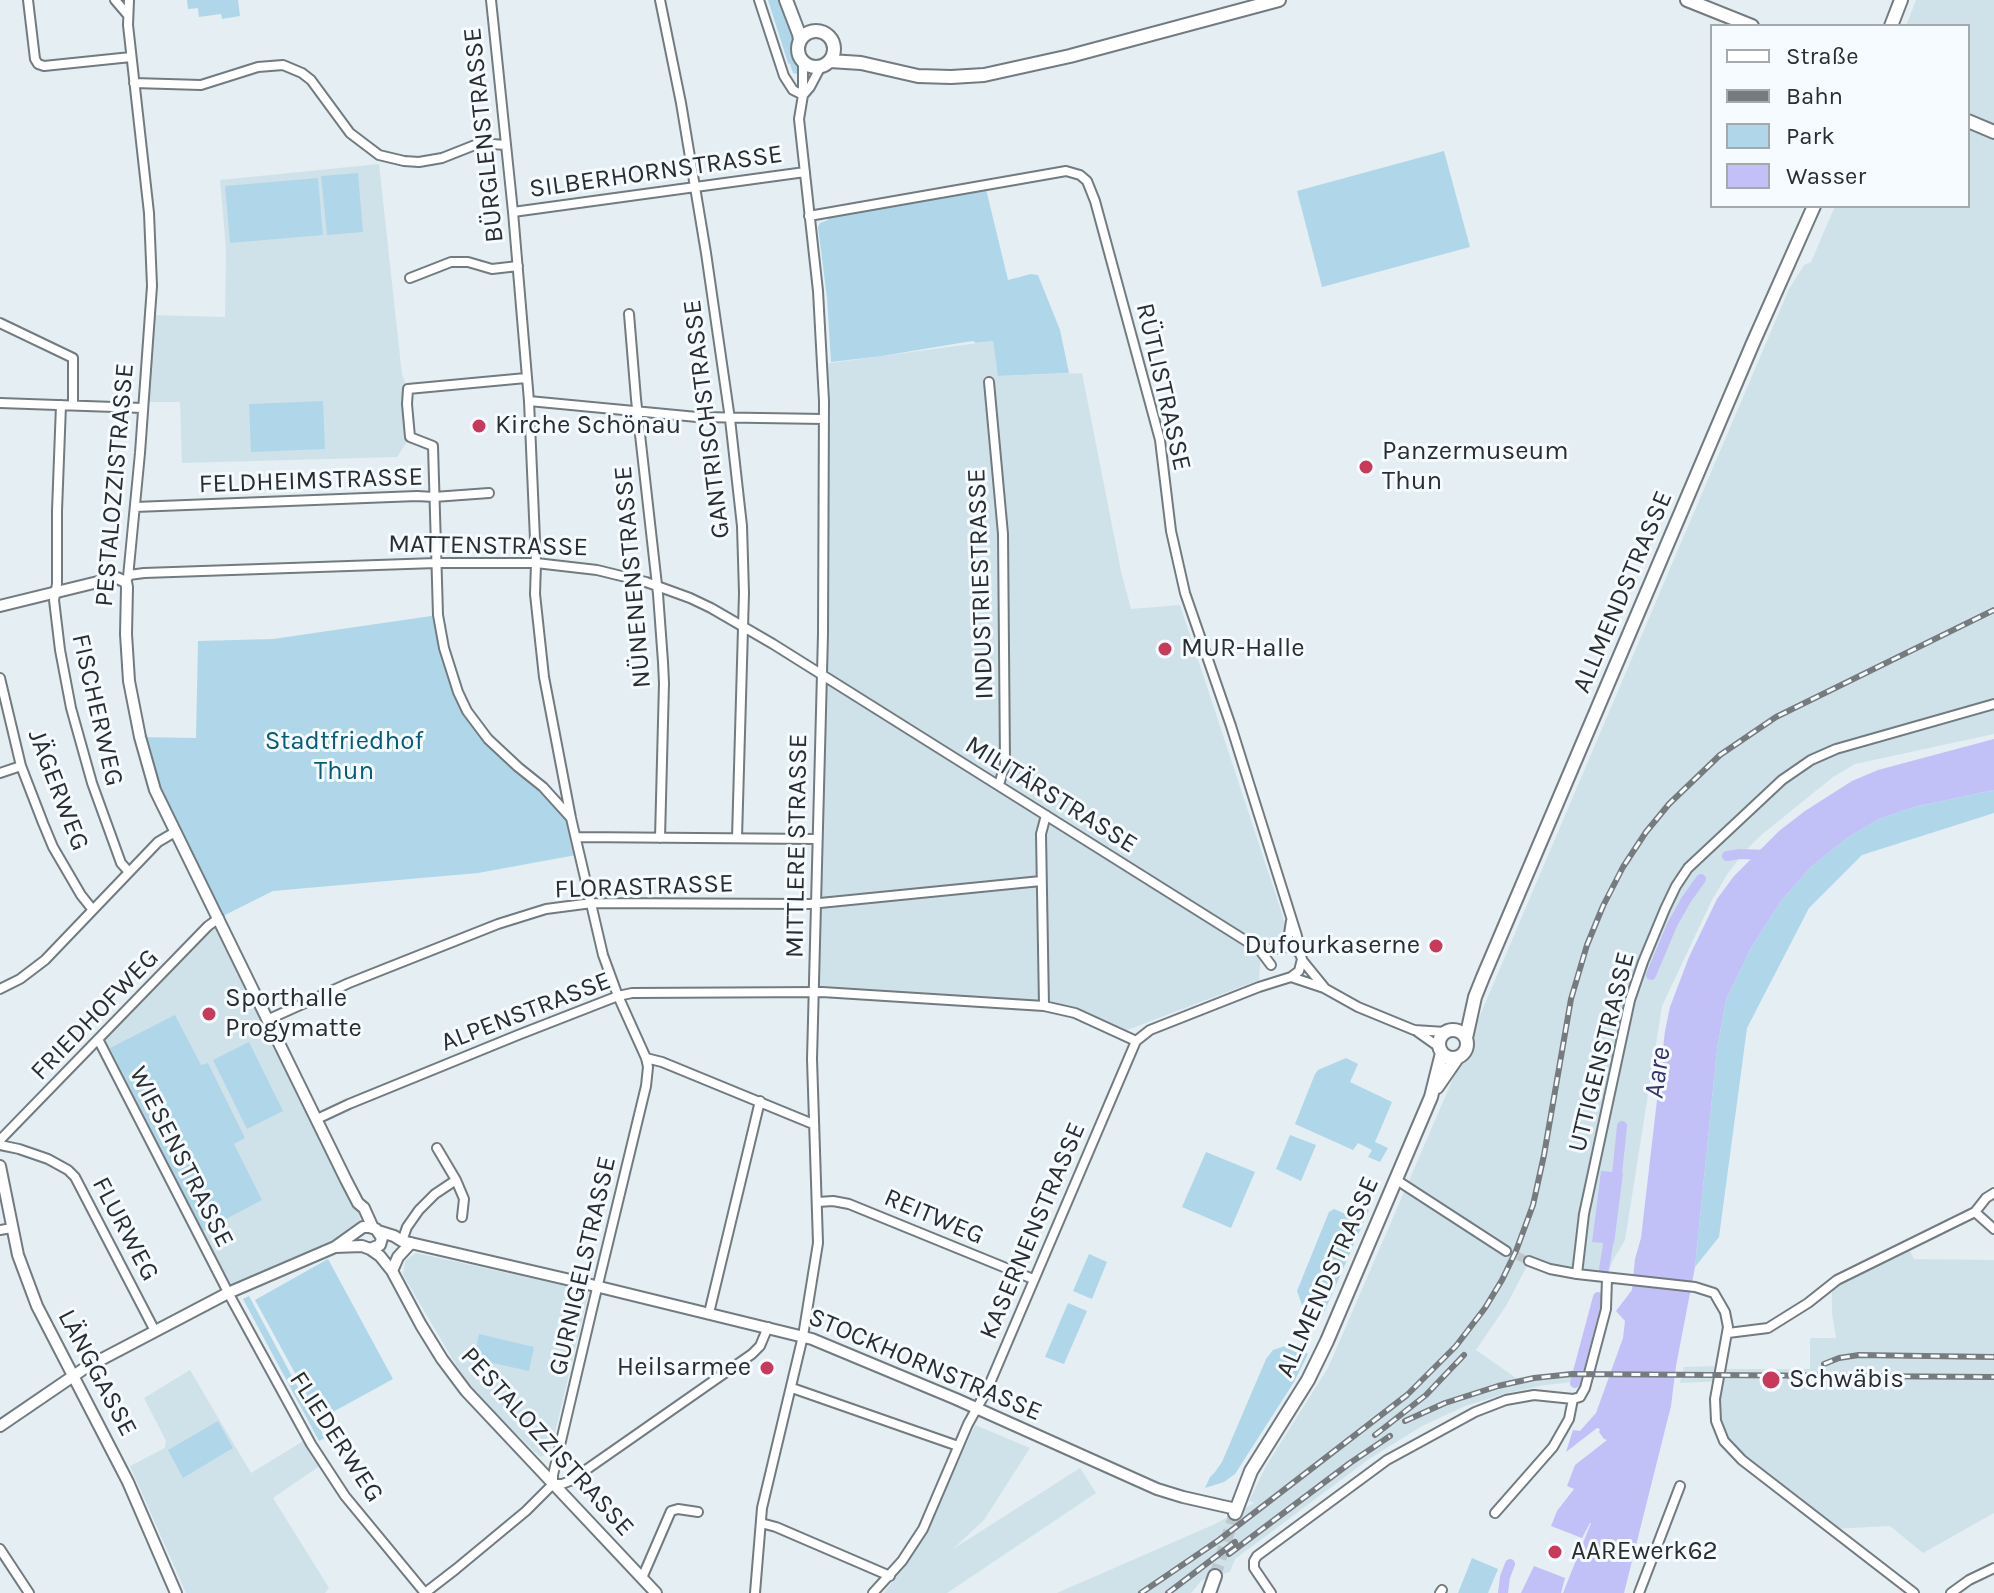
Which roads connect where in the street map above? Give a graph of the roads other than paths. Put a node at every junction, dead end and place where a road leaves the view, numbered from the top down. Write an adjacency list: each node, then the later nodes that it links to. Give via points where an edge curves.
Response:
1 (28, 0): 17 (street, via 38,64)
2 (115, 0): 11 (street)
3 (129, 0): 11 (street, PESTALOZZISTRASSE)
4 (491, 0): 25 (street, BÜRGLENSTRASSE)
5 (660, 0): 27 (street, GANTRISCHSTRASSE)
6 (759, 0): 22 (street, via 784,76)
7 (1279, 0): 19 (main road, via 984,75 918,76)
8 (1687, 0): 12 (main road)
9 (1901, 0): 13 (main road)
10 (788, 3): 14 (main road); 15 (main road)
11 (127, 14): 17 (street, PESTALOZZISTRASSE)
12 (1747, 24)
13 (1892, 24)
14 (815, 31): 15 (main road); 16 (main road, via 829,36)
15 (800, 40): 18 (main road)
16 (835, 47): 19 (main road); 20 (main road)
17 (131, 57): 21 (street, PESTALOZZISTRASSE)
18 (803, 63): 20 (main road, via 812,68); 22 (street, MITTLERE STRASSE)
19 (861, 63): 20 (main road)
20 (825, 64): 22 (street, MITTLERE STRASSE)
21 (134, 83): 25 (street, via 201,85 283,65 311,80 350,133 379,155 419,162 480,143); 41 (street, PESTALOZZISTRASSE, via 152,257)
22 (803, 95): 26 (street, MITTLERE STRASSE, via 799,119)
23 (1970, 122): 24 (main road)
24 (1994, 132)
25 (505, 145): 29 (street, BÜRGLENSTRASSE)
26 (805, 172): 27 (street, SILBERHORNSTRASSE); 30 (street, MITTLERE STRASSE)
27 (696, 187): 29 (street, SILBERHORNSTRASSE); 43 (street, GANTRISCHSTRASSE)
28 (1813, 208): 87 (main road, ALLMENDSTRASSE)
29 (513, 212): 31 (street, BÜRGLENSTRASSE)
30 (809, 216): 44 (street, MITTLERE STRASSE); 76 (street, RÜTLISTRASSE, via 1066,171 1087,181 1160,440 1185,593)
31 (518, 266): 32 (street, BÜRGLENSTRASSE, via 492,269 451,262); 35 (street, BÜRGLENSTRASSE)
32 (410, 278)
33 (629, 314): 42 (street, NÜNENENSTRASSE)
34 (0, 323): 40 (street, via 73,358)
35 (526, 378): 37 (street, BÜRGLENSTRASSE); 46 (street, via 408,389 410,437 433,446)
36 (989, 382): 61 (street, INDUSTRIESTRASSE, via 1003,534 1005,764)
37 (529, 401): 42 (street); 49 (street, BÜRGLENSTRASSE)
38 (0, 403): 39 (street)
39 (61, 405): 40 (street); 52 (street, FISCHERWEG)
40 (73, 405): 41 (street)
41 (143, 408): 47 (street, PESTALOZZISTRASSE)
42 (638, 412): 43 (street); 51 (street, NÜNENENSTRASSE)
43 (730, 419): 44 (street); 54 (street, GANTRISCHSTRASSE, via 742,526)
44 (824, 419): 55 (street, MITTLERE STRASSE)
45 (489, 493): 46 (street, FELDHEIMSTRASSE)
46 (434, 497): 47 (street, FELDHEIMSTRASSE); 48 (street)
47 (135, 507): 50 (street, PESTALOZZISTRASSE)
48 (436, 563): 49 (street, MATTENSTRASSE); 50 (street, MATTENSTRASSE); 62 (street, via 440,629 467,711 488,739)
49 (536, 563): 51 (street, MATTENSTRASSE, via 597,570); 60 (street, BÜRGLENSTRASSE, via 544,677)
50 (127, 578): 52 (street, MATTENSTRASSE); 65 (street, PESTALOZZISTRASSE, via 126,653 134,709 152,780)
51 (657, 586): 54 (street, MATTENSTRASSE); 67 (street, NÜNENENSTRASSE, via 664,683)
52 (56, 592): 53 (street, MATTENSTRASSE); 70 (street, FISCHERWEG, via 71,708 100,808)
53 (0, 606)
54 (743, 627): 55 (street, MATTENSTRASSE); 68 (street, GANTRISCHSTRASSE)
55 (821, 674): 61 (street, MILITÄRSTRASSE); 69 (street, MITTLERE STRASSE)
56 (0, 678): 58 (street, JÄGERWEG)
57 (1994, 704): 123 (street, UTTIGENSTRASSE, via 1811,760 1782,780 1688,868 1665,909 1630,1000 1584,1214)
58 (21, 766): 59 (street); 74 (street, JÄGERWEG, via 53,847)
59 (0, 773)
60 (564, 783): 62 (street); 64 (street, BÜRGLENSTRASSE)
61 (999, 785): 63 (street, MILITÄRSTRASSE)
62 (545, 790): 64 (street)
63 (1046, 815): 71 (street); 78 (street, MILITÄRSTRASSE)
64 (571, 818): 66 (street, BÜRGLENSTRASSE)
65 (175, 832): 70 (street); 75 (street, PESTALOZZISTRASSE)
66 (577, 837): 67 (street); 72 (street, BÜRGLENSTRASSE)
67 (660, 838): 68 (street)
68 (737, 838): 69 (street)
69 (817, 839): 73 (street, MITTLERE STRASSE)
70 (129, 872): 74 (street)
71 (1041, 881): 73 (street, FLORASTRASSE); 88 (street)
72 (592, 903): 73 (street, FLORASTRASSE); 86 (street, BÜRGLENSTRASSE); 89 (street, FLORASTRASSE, via 546,909 498,924)
73 (816, 904): 85 (street, MITTLERE STRASSE)
74 (93, 910): 84 (street, via 45,960)
75 (219, 918): 89 (street, PESTALOZZISTRASSE); 93 (street, FRIEDHOFWEG)
76 (1292, 921): 77 (street); 79 (street, RÜTLISTRASSE)
77 (1280, 948): 78 (street); 79 (street, via 1294,948); 80 (street)
78 (1259, 949): 80 (street, MILITÄRSTRASSE)
79 (1301, 957): 81 (street, via 1299,971); 83 (street)
80 (1271, 966): 81 (street); 82 (street)
81 (1288, 978): 82 (street); 83 (street)
82 (1259, 987): 94 (street, via 1150,1030)
83 (1324, 988): 90 (street)
84 (0, 989)
85 (814, 992): 86 (street, ALPENSTRASSE); 88 (street, ALPENSTRASSE); 101 (street, MITTLERE STRASSE)
86 (618, 996): 96 (street, BÜRGLENSTRASSE); 100 (street, ALPENSTRASSE)
87 (1475, 997): 91 (main road, ALLMENDSTRASSE); 92 (main road, ALLMENDSTRASSE)
88 (1044, 1006): 94 (street, ALPENSTRASSE, via 1075,1013)
89 (267, 1020): 100 (street, PESTALOZZISTRASSE)
90 (1414, 1030): 91 (street); 95 (street)
91 (1448, 1031): 92 (main road); 95 (main road, via 1441,1037)
92 (1466, 1038): 97 (main road, via 1466,1050)
93 (98, 1039): 102 (street, FRIEDHOFWEG); 127 (street, WIESENSTRASSE)
94 (1136, 1041): 125 (street, KASERNENSTRASSE)
95 (1440, 1050): 97 (main road); 98 (main road, ALLMENDSTRASSE)
96 (646, 1058): 99 (street); 126 (street, GURNIGELSTRASSE, via 646,1086)
97 (1457, 1058): 98 (main road, ALLMENDSTRASSE)
98 (1431, 1097): 105 (main road, ALLMENDSTRASSE)
99 (760, 1101): 101 (street); 128 (street)
100 (317, 1119): 109 (street, PESTALOZZISTRASSE)
101 (813, 1124): 108 (street, MITTLERE STRASSE)
102 (0, 1142): 130 (street, FLURWEG, via 48,1159 75,1177)
103 (437, 1148): 106 (street)
104 (0, 1166): 112 (street, LÄNGGASSE)
105 (1395, 1179): 120 (street); 141 (main road, ALLMENDSTRASSE, via 1313,1372 1251,1471)
106 (456, 1180): 111 (street, via 464,1199); 117 (street, via 419,1210 407,1227)
107 (1994, 1193): 110 (street)
108 (818, 1202): 125 (street, REITWEG, via 849,1204); 132 (street, MITTLERE STRASSE, via 818,1243)
109 (358, 1203): 115 (street, PESTALOZZISTRASSE); 116 (street, PESTALOZZISTRASSE)
110 (1975, 1212): 113 (street); 131 (street, via 1837,1280 1768,1328)
111 (462, 1217)
112 (12, 1228): 114 (street); 133 (street, LÄNGGASSE, via 37,1306)
113 (1994, 1229)
114 (0, 1230)
115 (358, 1232): 116 (street, via 367,1227); 118 (street); 119 (street, via 357,1242)
116 (378, 1236): 117 (street, STOCKHORNSTRASSE); 119 (street, via 377,1248); 122 (street, PESTALOZZISTRASSE)
117 (406, 1242): 122 (street); 126 (street, STOCKHORNSTRASSE)
118 (335, 1247): 119 (street); 127 (street)
119 (366, 1248): 122 (street, PESTALOZZISTRASSE)
120 (1506, 1251)
121 (1529, 1261): 123 (street)
122 (392, 1271): 139 (street, PESTALOZZISTRASSE, via 452,1375)
123 (1577, 1274): 124 (street)
124 (1602, 1278): 131 (street, via 1709,1290 1725,1312); 135 (street, via 1606,1309 1585,1388)
125 (1033, 1279): 136 (street, KASERNENSTRASSE)
126 (598, 1286): 128 (street, STOCKHORNSTRASSE); 139 (street, GURNIGELSTRASSE)
127 (228, 1293): 130 (street); 150 (street, FLIEDERWEG, via 345,1496)
128 (709, 1313): 129 (street, STOCKHORNSTRASSE)
129 (768, 1327): 132 (street, STOCKHORNSTRASSE); 139 (street, via 752,1354 570,1481)
130 (155, 1331): 133 (street)
131 (1728, 1333): 159 (street, via 1715,1399 1724,1441)
132 (803, 1336): 134 (street, MITTLERE STRASSE); 136 (street, STOCKHORNSTRASSE)
133 (73, 1375): 137 (street); 152 (street, LÄNGGASSE, via 128,1482)
134 (792, 1388): 138 (street); 144 (street, MITTLERE STRASSE)
135 (1573, 1399): 143 (street, via 1553,1447); 157 (street, via 1534,1395 1497,1403 1387,1460 1257,1556 1255,1572)
136 (976, 1408): 138 (street, KASERNENSTRASSE); 141 (street, STOCKHORNSTRASSE, via 1157,1489)
137 (0, 1426)
138 (958, 1446): 147 (street, KASERNENSTRASSE, via 918,1537)
139 (553, 1484): 149 (street, PESTALOZZISTRASSE); 150 (street)
140 (1680, 1486): 158 (street)
141 (1236, 1511)
142 (698, 1512): 149 (street, via 671,1511)
143 (1495, 1513)
144 (761, 1523): 147 (street); 154 (street, MITTLERE STRASSE)
145 (0, 1549): 151 (street)
146 (1994, 1568): 160 (street)
147 (890, 1576): 155 (street, KASERNENSTRASSE)
148 (1215, 1576): 156 (main road)
149 (643, 1584): 153 (street, PESTALOZZISTRASSE)
150 (430, 1591)
151 (29, 1593)
152 (176, 1593)
153 (656, 1593)
154 (755, 1593)
155 (873, 1593)
156 (1209, 1593)
157 (1271, 1593)
158 (1639, 1593)
159 (1914, 1593)
160 (1951, 1593)

